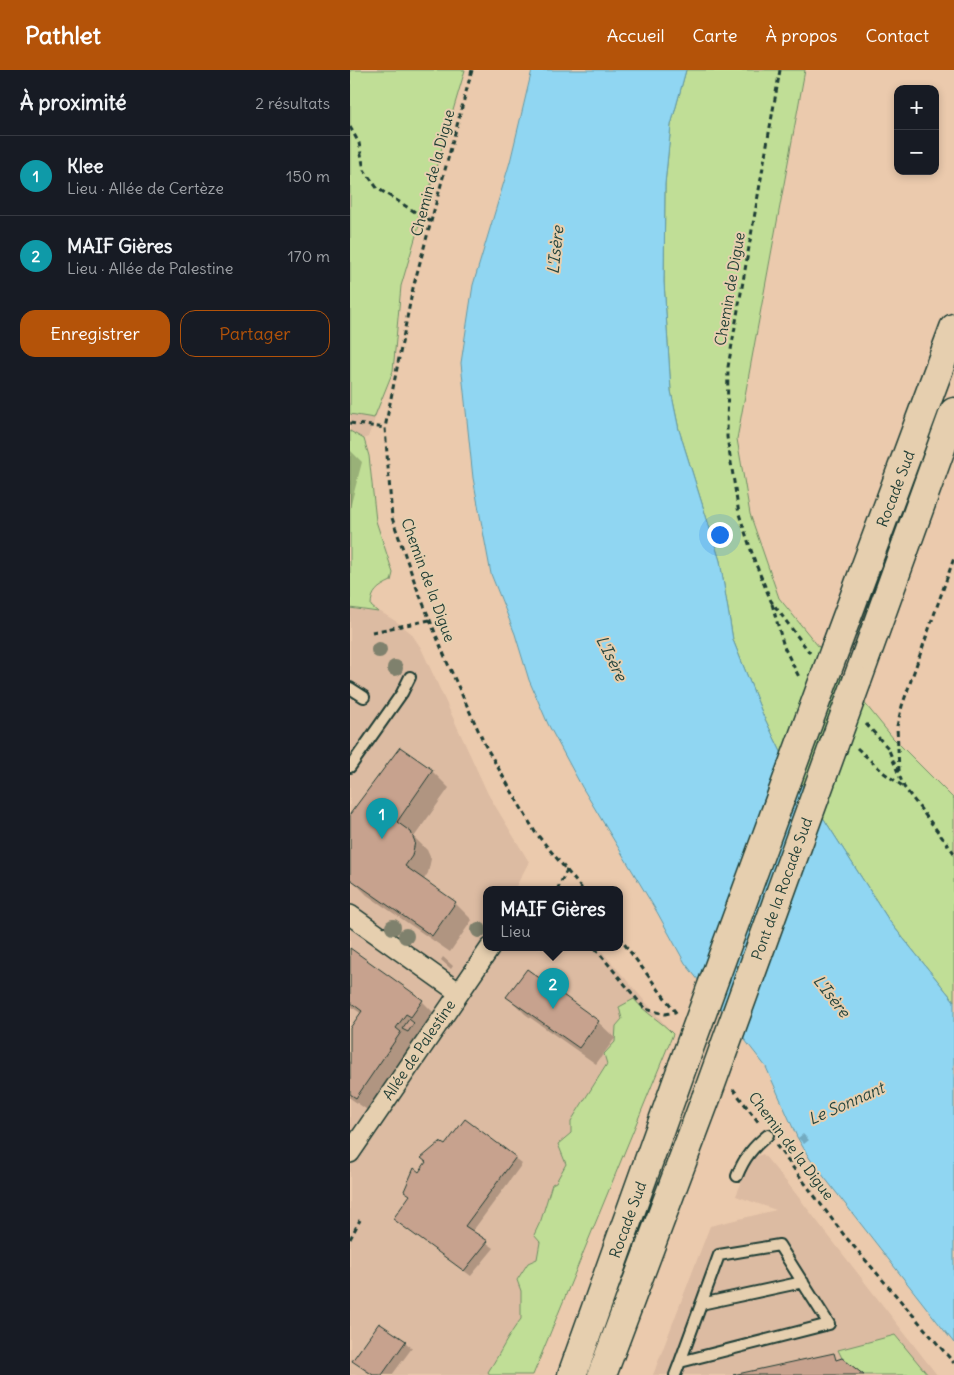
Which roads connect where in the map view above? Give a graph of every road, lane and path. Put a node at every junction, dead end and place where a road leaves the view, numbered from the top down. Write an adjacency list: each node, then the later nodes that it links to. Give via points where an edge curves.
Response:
1 (472, 70): 4 (path, Chemin de la Digue)
2 (780, 70): 9 (path, Chemin de Digue, via 728,367 727,437)
3 (350, 127): 4 (path, via 359,143 364,170 377,188)
4 (432, 222): 8 (path, Chemin de la Digue, via 413,288)
5 (954, 328): 40 (highway, Rocade Sud, bridge)
6 (954, 412): 14 (highway, Rocade Sud)
7 (350, 423): 8 (path)
8 (386, 428): 11 (path, Chemin de la Digue, via 392,518)
9 (739, 514)
10 (954, 558): 18 (path, via 902,706 897,726)
11 (430, 620): 12 (path); 21 (path, Chemin de la Digue, via 485,745 535,832)
12 (372, 632)
13 (410, 677): 17 (lane, via 402,694)
14 (857, 681): 32 (highway, Pont de la Rocade Sud, bridge)
15 (350, 688): 16 (lane)
16 (364, 697)
17 (350, 767)
18 (899, 774)
19 (934, 829): 20 (path)
20 (954, 853)
21 (567, 870): 22 (path); 23 (path, Chemin de la Digue)
22 (559, 886)
23 (580, 886)
24 (350, 915): 28 (street)
25 (623, 942): 29 (path)
26 (488, 951): 28 (street, Allée de Palestine)
27 (598, 951): 29 (path, via 646,1009 665,1014)
28 (458, 992): 34 (street, Allée de Palestine)
29 (675, 1012): 30 (path)
30 (681, 1020)
31 (729, 1083): 33 (path, Chemin de la Digue)
32 (706, 1098): 45 (highway, Rocade Sud)
33 (768, 1135): 35 (lane, via 753,1147); 42 (path, Chemin de la Digue, via 844,1235)
34 (350, 1152)
35 (737, 1176)
36 (360, 1220): 37 (path)
37 (350, 1239)
38 (802, 1282): 39 (lane); 39 (lane, via 779,1245 719,1254); 41 (lane, via 829,1324)
39 (701, 1304): 41 (lane)
40 (588, 1330): 43 (highway, via 562,1358); 44 (highway, Rocade Sud)
41 (680, 1362): 46 (lane)
42 (954, 1363)
43 (555, 1375)
44 (572, 1375)
45 (602, 1375)
46 (675, 1375)

